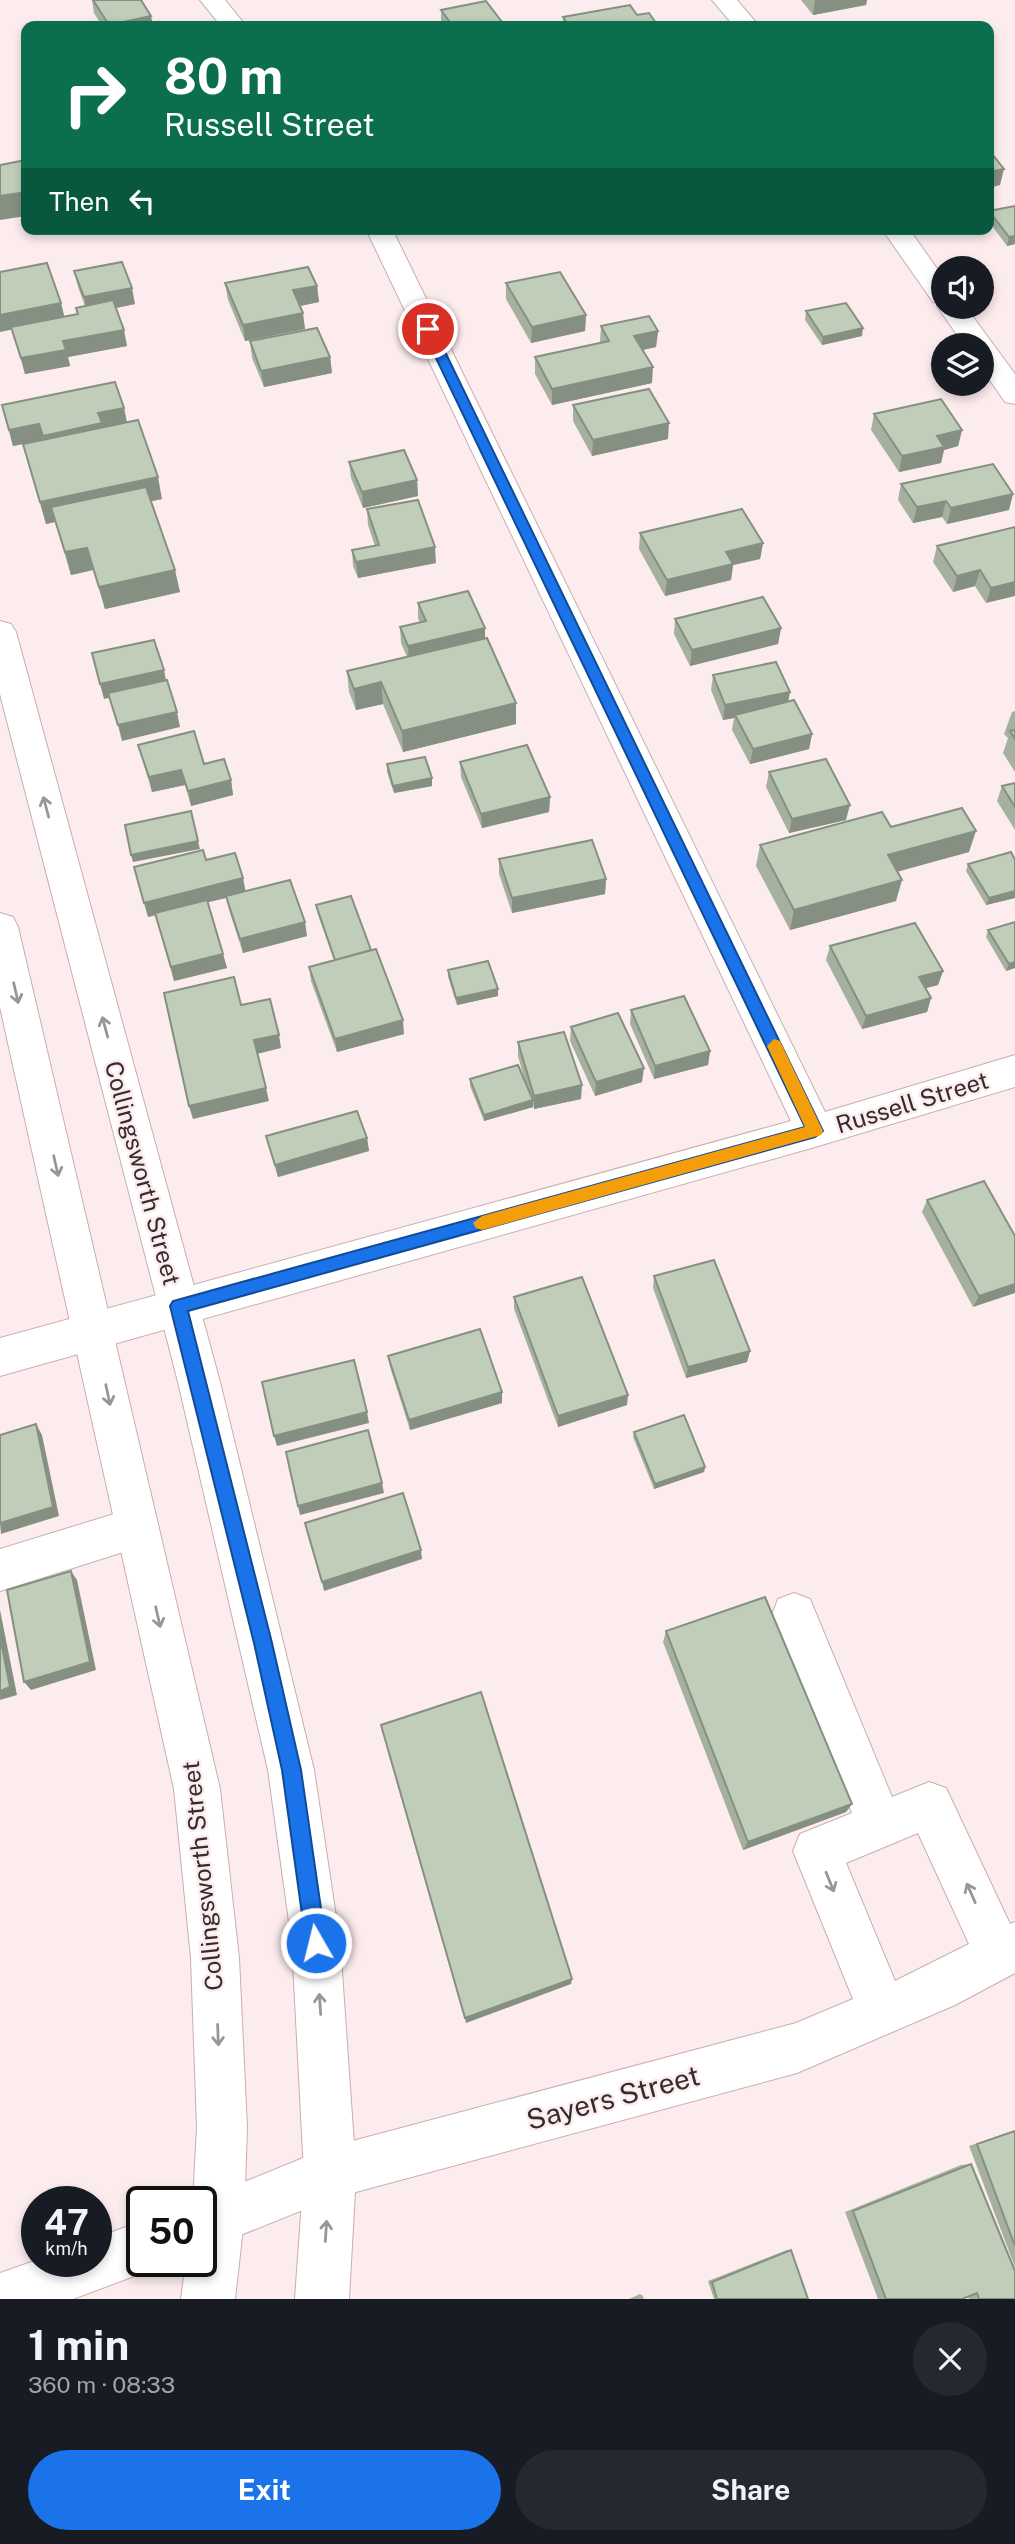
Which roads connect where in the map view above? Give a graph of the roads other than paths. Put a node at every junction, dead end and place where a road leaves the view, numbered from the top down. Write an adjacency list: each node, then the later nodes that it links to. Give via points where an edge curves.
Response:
1 (212, 0): 3 (street)
2 (724, 0): 4 (street)
3 (230, 21)
4 (743, 21)
5 (382, 235): 13 (street)
6 (899, 235): 7 (street)
7 (931, 279)
8 (994, 366): 9 (street)
9 (1015, 395)
10 (0, 632): 14 (street, Collingsworth Street, one-way to 10)
11 (0, 927): 15 (street, Collingsworth Street, one-way to 15)
12 (1015, 1071): 13 (street, Russell Street)
13 (815, 1131): 14 (street, Russell Street)
14 (179, 1306): 15 (street, Russell Street); 23 (street, Collingsworth Street, one-way to 14, via 316,1943 291,1770)
15 (93, 1329): 16 (street, Russell Street); 17 (street, Collingsworth Street, one-way to 17)
16 (0, 1357)
17 (137, 1528): 18 (street); 24 (street, Collingsworth Street, one-way to 24, via 197,1789 215,1958 222,2127)
18 (0, 1570)
19 (794, 1615): 20 (street)
20 (880, 1825): 21 (street, one-way to 20, via 929,1805); 22 (street, one-way to 22, via 817,1851)
21 (1007, 1951): 22 (street, Sayers Street)
22 (883, 2011): 23 (street, Sayers Street, via 797,2048)
23 (330, 2173): 25 (street, Sayers Street); 30 (street, Collingsworth Street, one-way to 23)
24 (215, 2186)
25 (217, 2219)
26 (126, 2253): 28 (street)
27 (209, 2277): 29 (street, Collingsworth Street)
28 (2, 2299)
29 (208, 2299)
30 (322, 2299)

